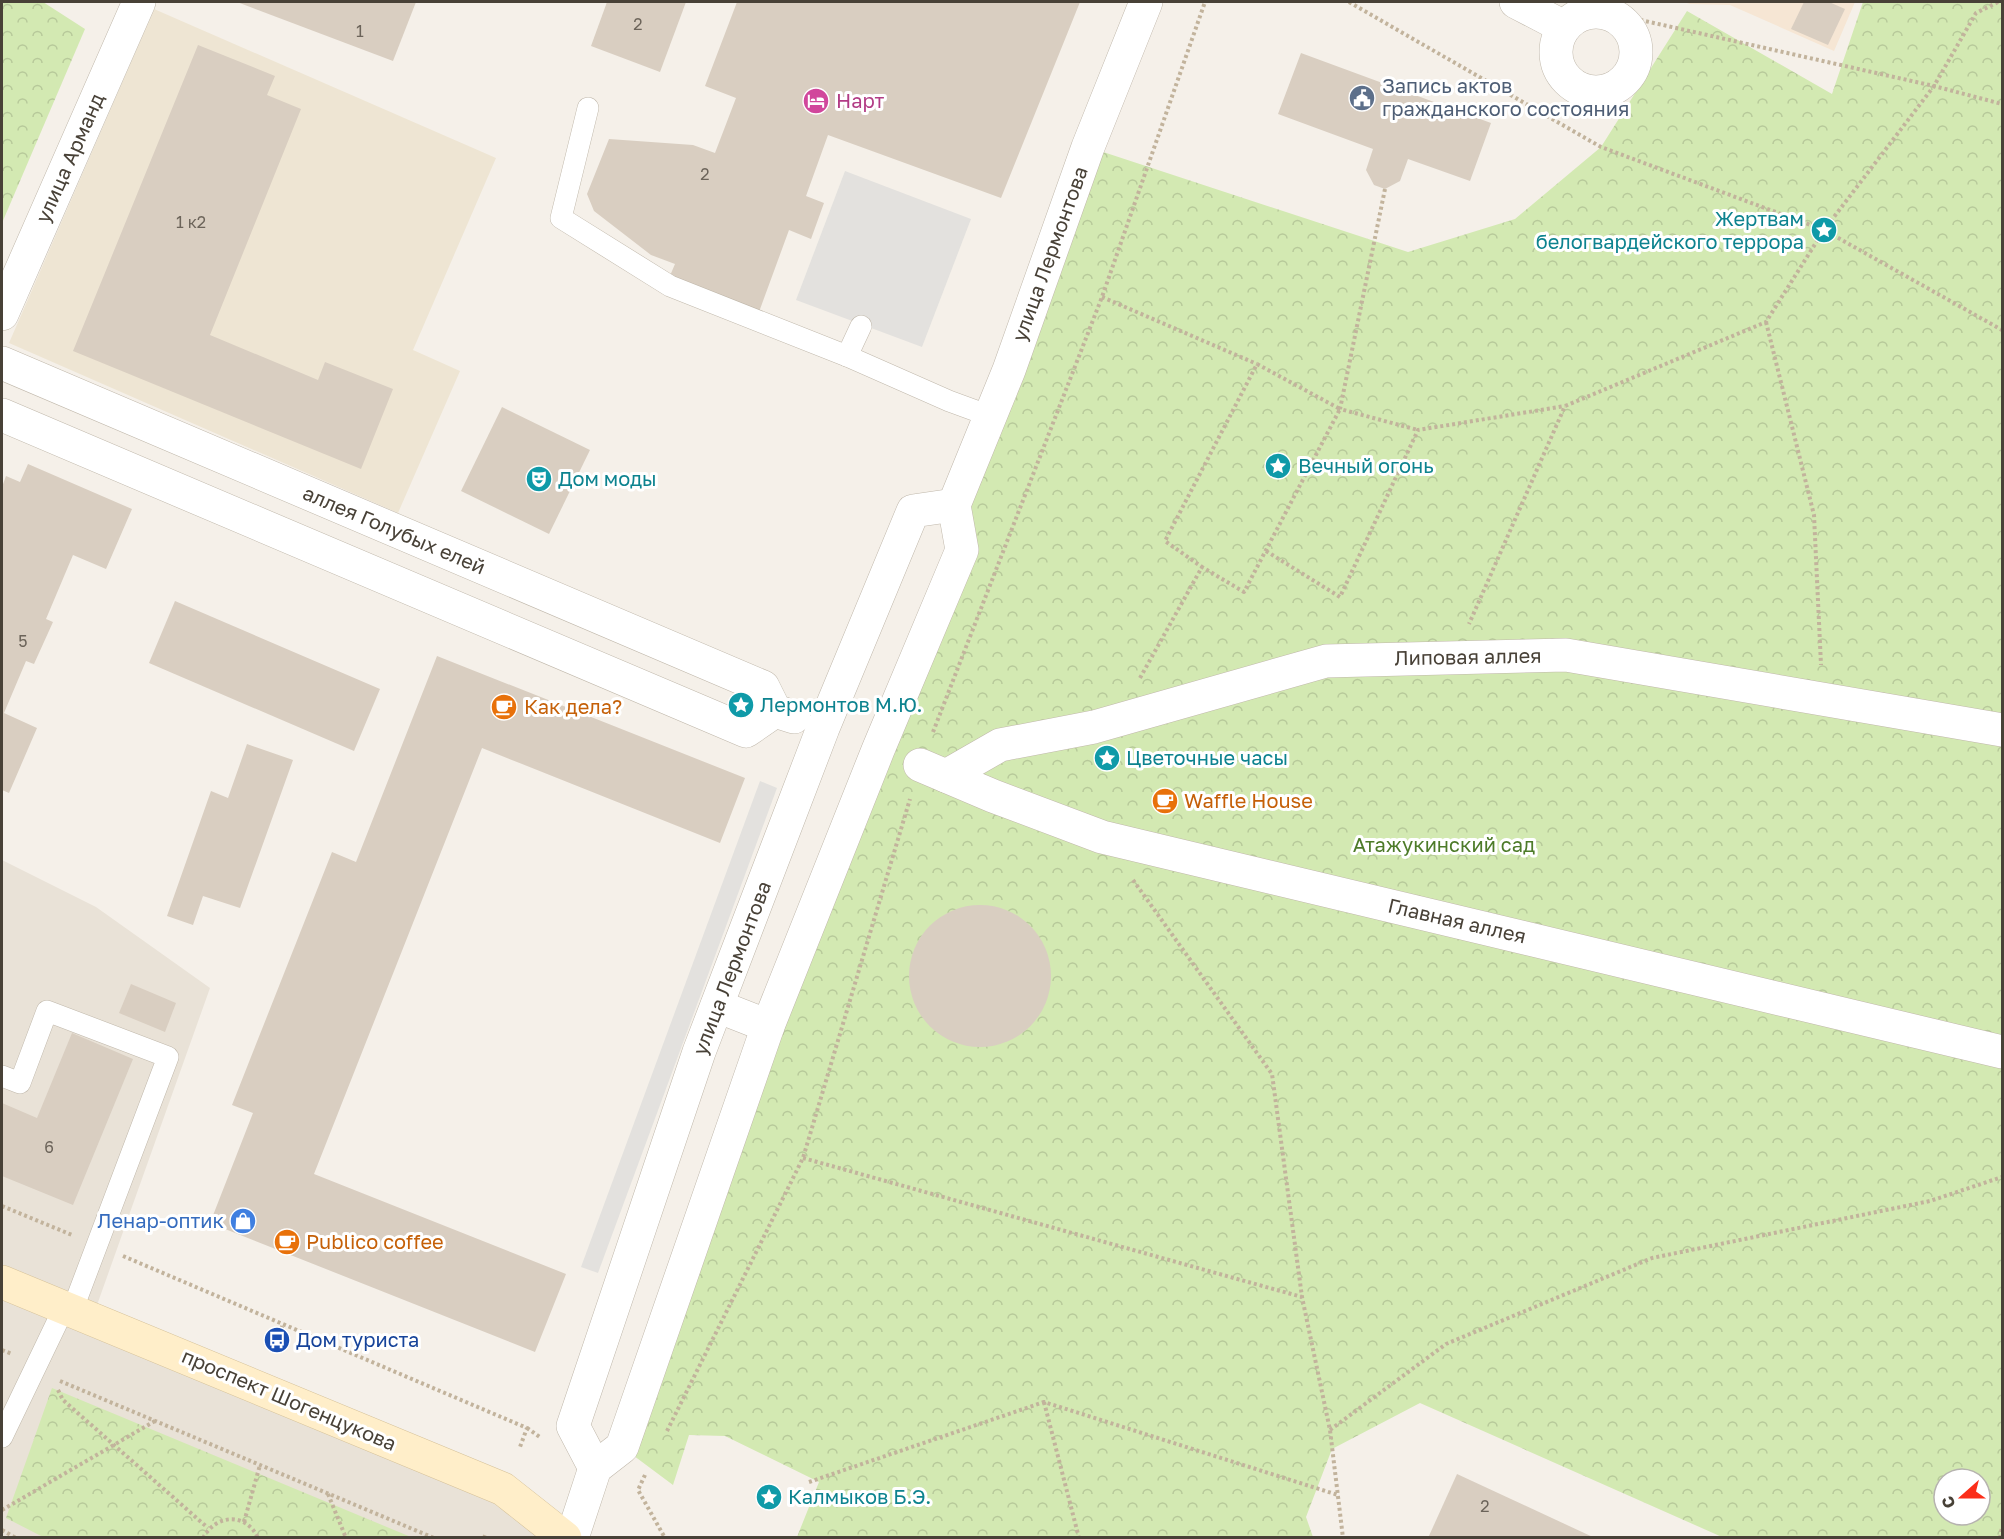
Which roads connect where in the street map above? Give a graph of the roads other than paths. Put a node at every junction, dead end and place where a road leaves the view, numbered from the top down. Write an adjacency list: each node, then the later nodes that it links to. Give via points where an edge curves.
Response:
1 (139, 2): 6 (street, улица Арманд)
2 (1146, 2): 11 (street, улица Лермонтова, via 1088,147)
3 (1516, 2): 4 (street)
4 (1563, 27): 4 (street, via 1555,49 1560,72 1577,87 1599,93 1621,85 1634,66 1636,44 1625,23 1605,12 1582,14)
5 (588, 108): 8 (lane, via 561,218 670,286)
6 (2, 314)
7 (861, 326): 8 (lane)
8 (847, 356): 11 (lane)
9 (2, 363): 10 (street, аллея Голубых елей, via 763,687 784,714 746,731)
10 (2, 415)
11 (990, 416): 12 (street, улица Лермонтова)
12 (954, 505): 15 (street, улица Лермонтова, via 913,511 823,728); 16 (street, via 962,550)
13 (2002, 730): 14 (street, Липовая аллея, via 1566,655 1326,661 1094,727 1000,745)
14 (933, 771): 17 (street, Главная аллея, via 1102,837)
15 (717, 1006): 16 (street); 22 (street, улица Лермонтова, via 573,1426)
16 (768, 1026): 22 (street, via 622,1447)
17 (2002, 1052)
18 (2, 1076): 20 (lane, via 20,1083 46,1011 168,1057 97,1245)
19 (2, 1282): 20 (main road, проспект Шогенцукова)
20 (68, 1309): 21 (lane, via 43,1372); 23 (main road, проспект Шогенцукова, via 503,1490)
21 (2, 1437)
22 (595, 1468): 24 (street)
23 (565, 1538)
24 (572, 1538)

